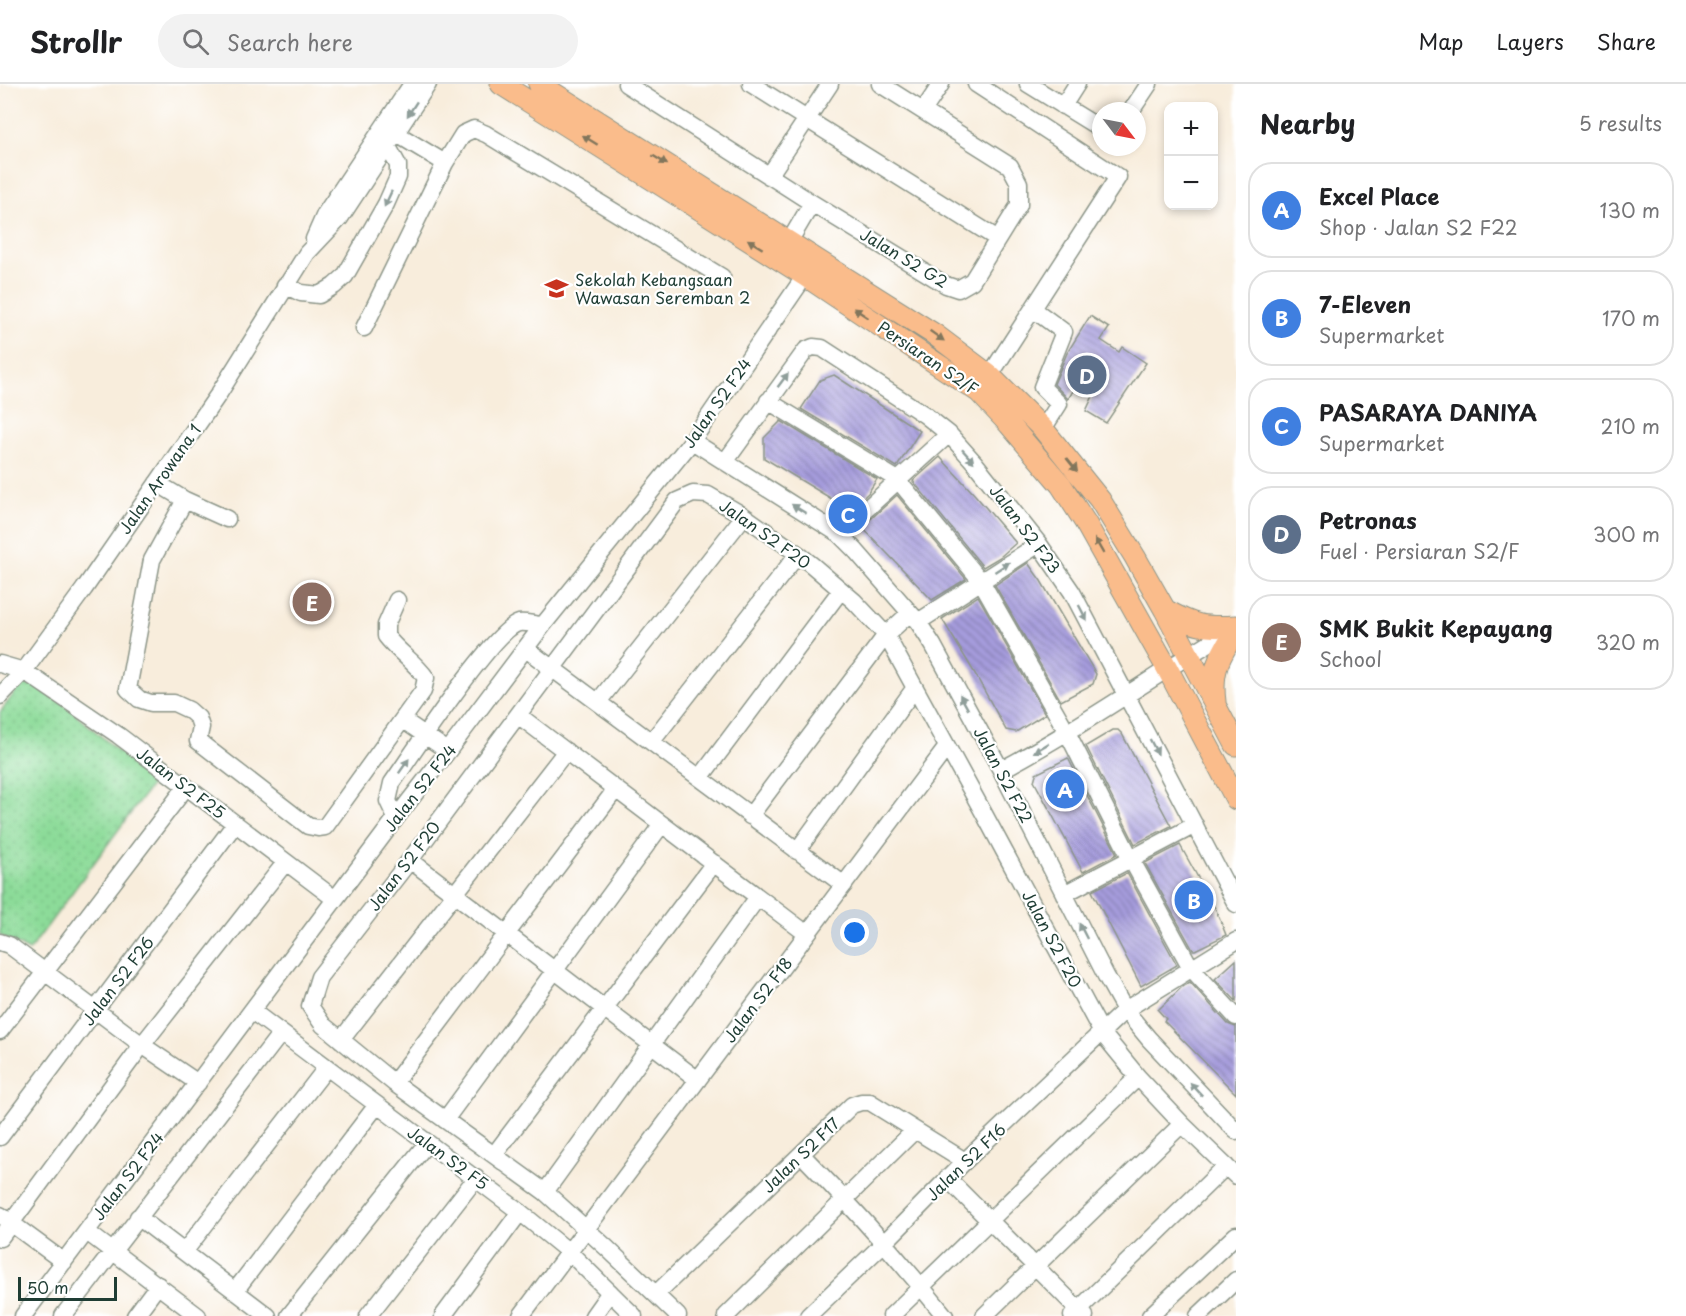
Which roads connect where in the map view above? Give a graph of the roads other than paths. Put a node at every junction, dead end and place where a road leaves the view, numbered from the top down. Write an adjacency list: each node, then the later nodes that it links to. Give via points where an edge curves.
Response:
1 (428, 84): 20 (street, Jalan Arowana 1, one-way to 20)
2 (501, 84): 26 (main road, Persiaran S2/F, one-way to 2)
3 (539, 84): 25 (main road, Persiaran S2/F, one-way to 25)
4 (626, 84): 22 (street, Jalan S2 G2)
5 (751, 84): 18 (street)
6 (830, 84): 18 (street)
7 (880, 84): 17 (street, Jalan S2 G2)
8 (940, 84): 17 (street)
9 (976, 84): 14 (street)
10 (1028, 84): 16 (street)
11 (1077, 84): 16 (street)
12 (1149, 84): 15 (street)
13 (407, 86): 20 (street, Jalan Arowana 1)
14 (993, 89): 29 (street, via 1119,177)
15 (1137, 102)
16 (1063, 106): 19 (street)
17 (923, 111): 24 (street, Jalan S2 G2, via 1010,166 1019,183 1019,205)
18 (806, 118): 22 (street); 24 (street)
19 (1092, 124)
20 (389, 135): 21 (street); 28 (street, Jalan Arowana 1, via 325,214 307,253); 28 (street, one-way to 28, via 398,177 345,276 319,295 301,293)
21 (445, 164): 27 (street, via 463,134 474,129); 30 (street)
22 (769, 176): 23 (street, Jalan S2 G2)
23 (812, 203): 24 (street, Jalan S2 G2, via 958,289 972,281); 25 (street)
24 (998, 239)
25 (789, 242): 26 (main road, Persiaran S2/F)
26 (810, 267): 31 (main road, Persiaran S2/F); 35 (street, Jalan S2 F24)
27 (722, 278)
28 (285, 285): 38 (street, Jalan Arowana 1, via 218,395)
29 (1033, 309): 31 (street); 33 (street, via 1064,332 1042,387 1059,404)
30 (364, 328)
31 (985, 384): 33 (main road, Persiaran S2/F); 57 (main road, Persiaran S2/F, one-way to 31, via 1061,485)
32 (768, 401): 34 (street, Jalan S2 F23, one-way to 34, via 806,350 822,348); 36 (street, Jalan S2 F23); 37 (street)
33 (1043, 429): 48 (main road, Persiaran S2/F, one-way to 48, via 1100,500)
34 (949, 434): 37 (street); 43 (street, Jalan S2 F23, one-way to 43)
35 (692, 441): 36 (street, Jalan S2 F22); 50 (street, Jalan S2 F24)
36 (725, 462): 42 (street, Jalan S2 F22, one-way to 36)
37 (898, 480): 42 (street); 45 (street)
38 (157, 483): 39 (street); 58 (street, Jalan Arowana 1)
39 (185, 500): 41 (street); 65 (street, via 152,560 128,689 139,699 174,703 189,710 201,727 198,741 308,826 318,828 325,827)
40 (744, 516): 44 (street, Jalan S2 F20); 56 (street, Jalan S2 F20, via 708,495 693,494 676,501); 62 (street)
41 (226, 519)
42 (838, 534): 49 (street, Jalan S2 F22)
43 (1039, 544): 45 (street, one-way to 43); 60 (street, Jalan S2 F23, one-way to 60, via 1072,592)
44 (798, 554): 46 (street, Jalan S2 F20); 68 (street)
45 (981, 581): 49 (street); 66 (street)
46 (840, 590): 52 (street, Jalan S2 F20); 74 (street)
47 (398, 600): 65 (street, via 386,625 386,636 426,678 423,691)
48 (1165, 610): 51 (main road, via 1198,626); 54 (main road, Persiaran S2/F)
49 (914, 617): 52 (street); 73 (street, Jalan S2 F22, one-way to 49)
50 (543, 625): 53 (street, Jalan S2 F24); 67 (street, via 519,623 503,634)
51 (1236, 628): 54 (street); 63 (main road, via 1214,673)
52 (886, 635): 59 (street, Jalan S2 F20); 78 (street)
53 (526, 649): 56 (street); 71 (street, Jalan S2 F24)
54 (1188, 655): 57 (street); 63 (main road, Persiaran S2/F)
55 (0, 664): 58 (street, Jalan S2 F25)
56 (552, 667): 62 (street); 64 (street, Jalan S2 F20)
57 (1167, 668): 60 (street); 77 (main road, Persiaran S2/F)
58 (24, 671): 61 (street, Jalan Arowana 1); 75 (street, Jalan S2 F25)
59 (914, 689): 70 (street, Jalan S2 F20); 83 (street)
60 (1127, 695): 66 (street); 82 (street, Jalan S2 F23, one-way to 82)
61 (0, 696)
62 (598, 702): 68 (street)
63 (1215, 705): 69 (main road, Persiaran S2/F)
64 (519, 715): 72 (street); 85 (street, Jalan S2 F20)
65 (403, 720): 67 (street)
66 (1067, 732): 73 (street, one-way to 73); 84 (street)
67 (425, 736): 71 (street); 79 (street, one-way to 67, via 388,801 392,783)
68 (652, 741): 74 (street)
69 (1236, 746)
70 (947, 747): 88 (street, Jalan S2 F18); 108 (street, Jalan S2 F20)
71 (448, 751): 79 (street, Jalan S2 F24)
72 (566, 751): 76 (street); 89 (street)
73 (1001, 770): 90 (street, Jalan S2 F22)
74 (700, 778): 78 (street)
75 (186, 787): 80 (street, Jalan S2 F25); 100 (street)
76 (616, 789): 81 (street); 94 (street)
77 (1236, 799)
78 (750, 816): 83 (street)
79 (396, 818): 92 (street, Jalan S2 F24)
80 (235, 824): 86 (street, Jalan S2 F25); 102 (street, Jalan S2 F26)
81 (662, 824): 87 (street); 99 (street)
82 (1195, 825): 84 (street); 93 (street, Jalan S2 F23)
83 (797, 851): 88 (street)
84 (1131, 859): 90 (street); 98 (street)
85 (410, 860): 89 (street); 109 (street, Jalan S2 F20, via 319,977 310,1006 323,1025)
86 (285, 863): 92 (street, Jalan S2 F25); 111 (street)
87 (714, 863): 91 (street); 101 (street)
88 (844, 885): 95 (street, Jalan S2 F18)
89 (454, 894): 94 (street); 109 (street)
90 (1064, 894): 103 (street, Jalan S2 F22, one-way to 90)
91 (758, 897): 95 (street); 110 (street)
92 (335, 899): 104 (street, Jalan S2 F24)
93 (1236, 904)
94 (506, 934): 99 (street); 116 (street)
95 (807, 934): 114 (street, Jalan S2 F18)
96 (1236, 941): 98 (street, Jalan S2 F16)
97 (0, 942): 100 (street)
98 (1191, 968): 103 (street, Jalan S2 F16); 105 (street)
99 (554, 970): 101 (street); 118 (street)
100 (45, 971): 102 (street); 106 (street)
101 (604, 1008): 110 (street); 124 (street)
102 (96, 1010): 111 (street); 122 (street, Jalan S2 F26)
103 (1125, 1010): 108 (street, Jalan S2 F16); 121 (street, Jalan S2 F22, one-way to 103)
104 (252, 1011): 107 (street, Jalan S2 F5); 115 (street, Jalan S2 F24)
105 (1236, 1017)
106 (0, 1031)
107 (281, 1033): 112 (street, Jalan S2 F5); 133 (street)
108 (1102, 1033): 113 (street, Jalan S2 F20); 126 (street, Jalan S2 F16)
109 (341, 1040): 116 (street, Jalan S2 F20)
110 (651, 1044): 114 (street); 130 (street)
111 (142, 1045): 115 (street); 134 (street)
112 (327, 1067): 117 (street, Jalan S2 F5); 142 (street)
113 (1138, 1077): 119 (street, Jalan S2 F20); 135 (street)
114 (698, 1080): 136 (street, Jalan S2 F18)
115 (198, 1083): 137 (street, Jalan S2 F24)
116 (394, 1083): 118 (street, Jalan S2 F20)
117 (377, 1105): 123 (street, Jalan S2 F5); 149 (street)
118 (445, 1120): 124 (street, Jalan S2 F20)
119 (1182, 1124): 127 (street, Jalan S2 F20); 145 (street)
120 (915, 1130): 125 (street, Jalan S2 F17, via 870,1102 861,1102 852,1105); 126 (street, Jalan S2 F17); 131 (street)
121 (1236, 1131)
122 (0, 1137)
123 (427, 1143): 128 (street, Jalan S2 F5); 158 (street)
124 (494, 1155): 130 (street, Jalan S2 F20)
125 (802, 1155): 131 (street); 151 (street, Jalan S2 F17)
126 (965, 1161): 129 (street, Jalan S2 F16)
127 (1231, 1171): 152 (street)
128 (476, 1178): 132 (street, Jalan S2 F5); 159 (street)
129 (947, 1179): 135 (street); 140 (street, Jalan S2 F16)
130 (544, 1192): 136 (street, Jalan S2 F20)
131 (845, 1199): 140 (street); 165 (street)
132 (520, 1212): 143 (street, Jalan S2 F5); 160 (street)
133 (138, 1217): 141 (street); 142 (street)
134 (6, 1219): 139 (street); 144 (street)
135 (990, 1221): 145 (street); 148 (street)
136 (586, 1230): 143 (street, Jalan S2 F18); 151 (street)
137 (87, 1232): 141 (street); 144 (street, Jalan S2 F24)
138 (1236, 1235): 170 (street)
139 (0, 1238)
140 (883, 1244): 148 (street); 166 (street, Jalan S2 F16)
141 (112, 1251): 147 (street); 154 (street)
142 (183, 1252): 149 (street)
143 (569, 1252): 150 (street, Jalan S2 F5); 161 (street, Jalan S2 F18)
144 (64, 1262): 153 (street, Jalan S2 F24)
145 (1036, 1265): 152 (street); 169 (street)
146 (1236, 1280): 171 (street)
147 (158, 1286): 155 (street); 156 (street)
148 (922, 1287): 167 (street); 168 (street)
149 (235, 1291): 157 (street)
150 (610, 1292): 162 (street); 163 (street, Jalan S2 F5)
151 (656, 1294): 164 (street)
152 (1079, 1314)
153 (22, 1316)
154 (63, 1316)
155 (135, 1316)
156 (198, 1316)
157 (268, 1316)
158 (289, 1316)
159 (368, 1316)
160 (443, 1316)
161 (521, 1316)
162 (593, 1316)
163 (634, 1316)
164 (678, 1316)
165 (726, 1316)
166 (807, 1316)
167 (891, 1316)
168 (945, 1316)
169 (984, 1316)
170 (1150, 1316)
171 (1198, 1316)

